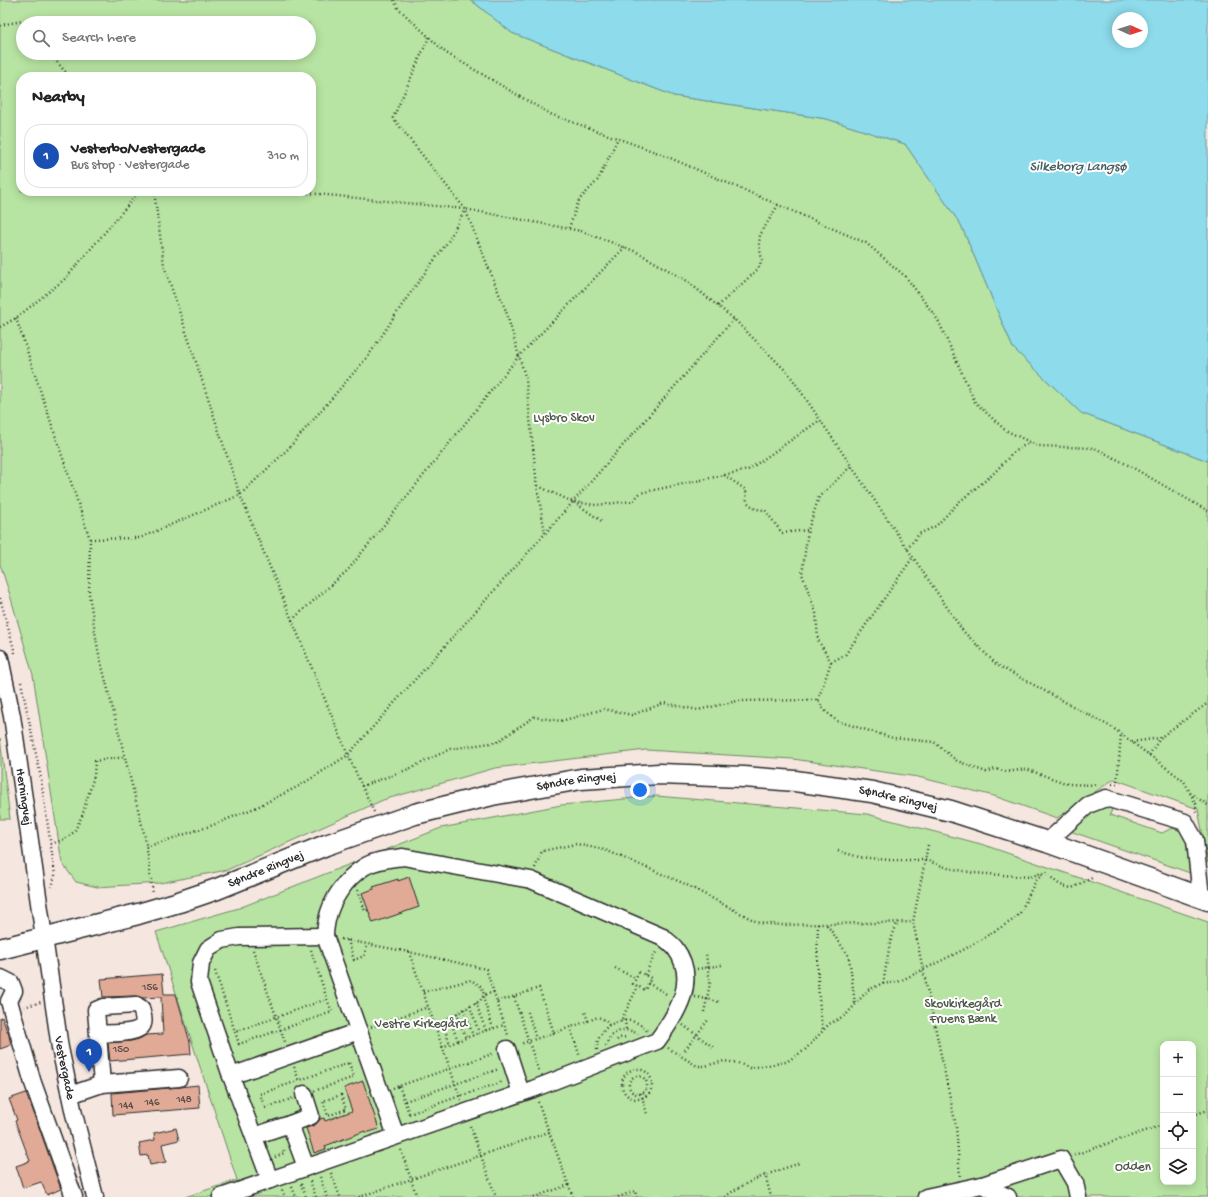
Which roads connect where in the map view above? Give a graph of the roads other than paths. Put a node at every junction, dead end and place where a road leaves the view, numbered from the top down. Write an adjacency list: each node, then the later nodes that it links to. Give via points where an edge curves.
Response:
1 (0, 658): 5 (street, Herningvej, via 12,716)
2 (1047, 842): 3 (main road, Søndre Ringvej); 3 (street, via 1088,805 1106,798 1185,822 1195,840); 5 (main road, Søndre Ringvej, via 951,811 872,792 795,781 659,774 581,779 500,794 416,814 326,845 179,902)
3 (1204, 899)
4 (325, 936): 8 (street); 11 (street, via 238,937 222,940 208,949 201,963 199,982); 13 (street, via 333,901 346,883 364,867 383,860 403,857 531,880 664,937 675,948 682,960 686,985 670,1024 657,1041 600,1063)
5 (44, 937): 6 (main road, Søndre Ringvej); 16 (street, Vestergade, via 60,1048)
6 (0, 949)
7 (0, 978): 23 (street, via 11,983 14,992 9,1001 11,1010 32,1079)
8 (359, 1031): 11 (street); 19 (street)
9 (98, 1034): 14 (street)
10 (509, 1048): 13 (street)
11 (231, 1076): 18 (street)
12 (179, 1078): 14 (street)
13 (521, 1081): 19 (street, via 466,1112)
14 (102, 1084): 16 (street)
15 (304, 1094): 17 (street, via 312,1116)
16 (70, 1095): 24 (street, Vestergade)
17 (290, 1124): 18 (street); 20 (street)
18 (254, 1136): 21 (street)
19 (396, 1136): 20 (street, via 326,1160)
20 (305, 1176): 21 (street)
21 (276, 1184): 25 (street)
22 (982, 1185): 26 (street); 27 (street); 28 (street, via 1060,1160 1075,1183)
23 (74, 1197)
24 (94, 1197)
25 (221, 1197)
26 (926, 1197)
27 (1008, 1197)
28 (1078, 1197)

